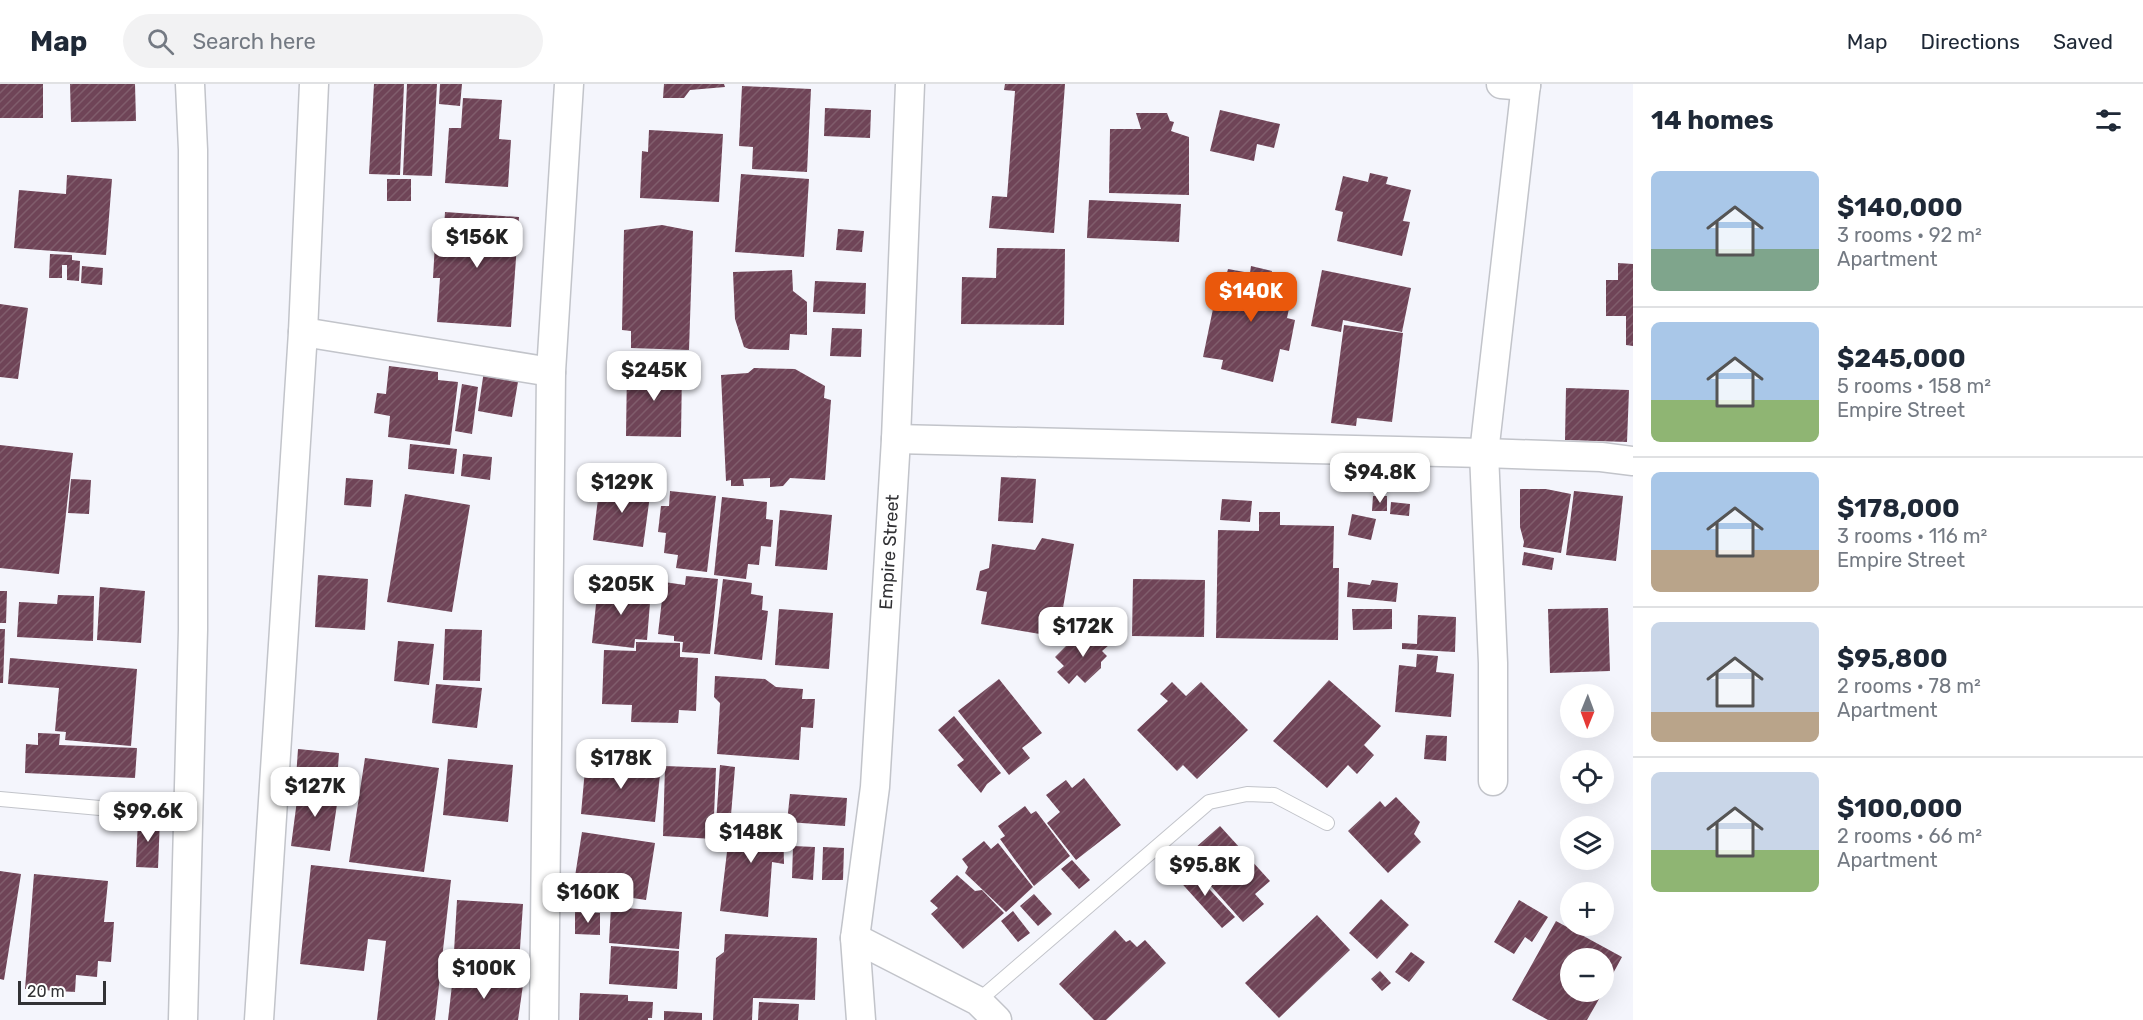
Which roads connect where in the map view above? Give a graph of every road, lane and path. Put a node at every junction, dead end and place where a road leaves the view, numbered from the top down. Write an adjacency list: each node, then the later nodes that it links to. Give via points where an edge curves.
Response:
1 (190, 84): 13 (street, via 193,630)
2 (314, 84): 6 (street)
3 (569, 84): 7 (street)
4 (910, 84): 8 (street, Empire Street)
5 (1518, 85): 9 (street)
6 (303, 332): 7 (street); 18 (street)
7 (551, 372): 19 (street)
8 (896, 439): 9 (street); 15 (street, Empire Street, via 876,787)
9 (1484, 453): 10 (street); 11 (street, via 1493,663)
10 (1633, 461)
11 (1493, 781)
12 (0, 799): 13 (lane)
13 (188, 816): 17 (street)
14 (1327, 824): 16 (lane, via 1274,795 1247,794 1209,802)
15 (855, 938): 16 (street); 20 (street, Empire Street)
16 (988, 1010)
17 (183, 1020)
18 (259, 1020)
19 (544, 1020)
20 (861, 1020)

